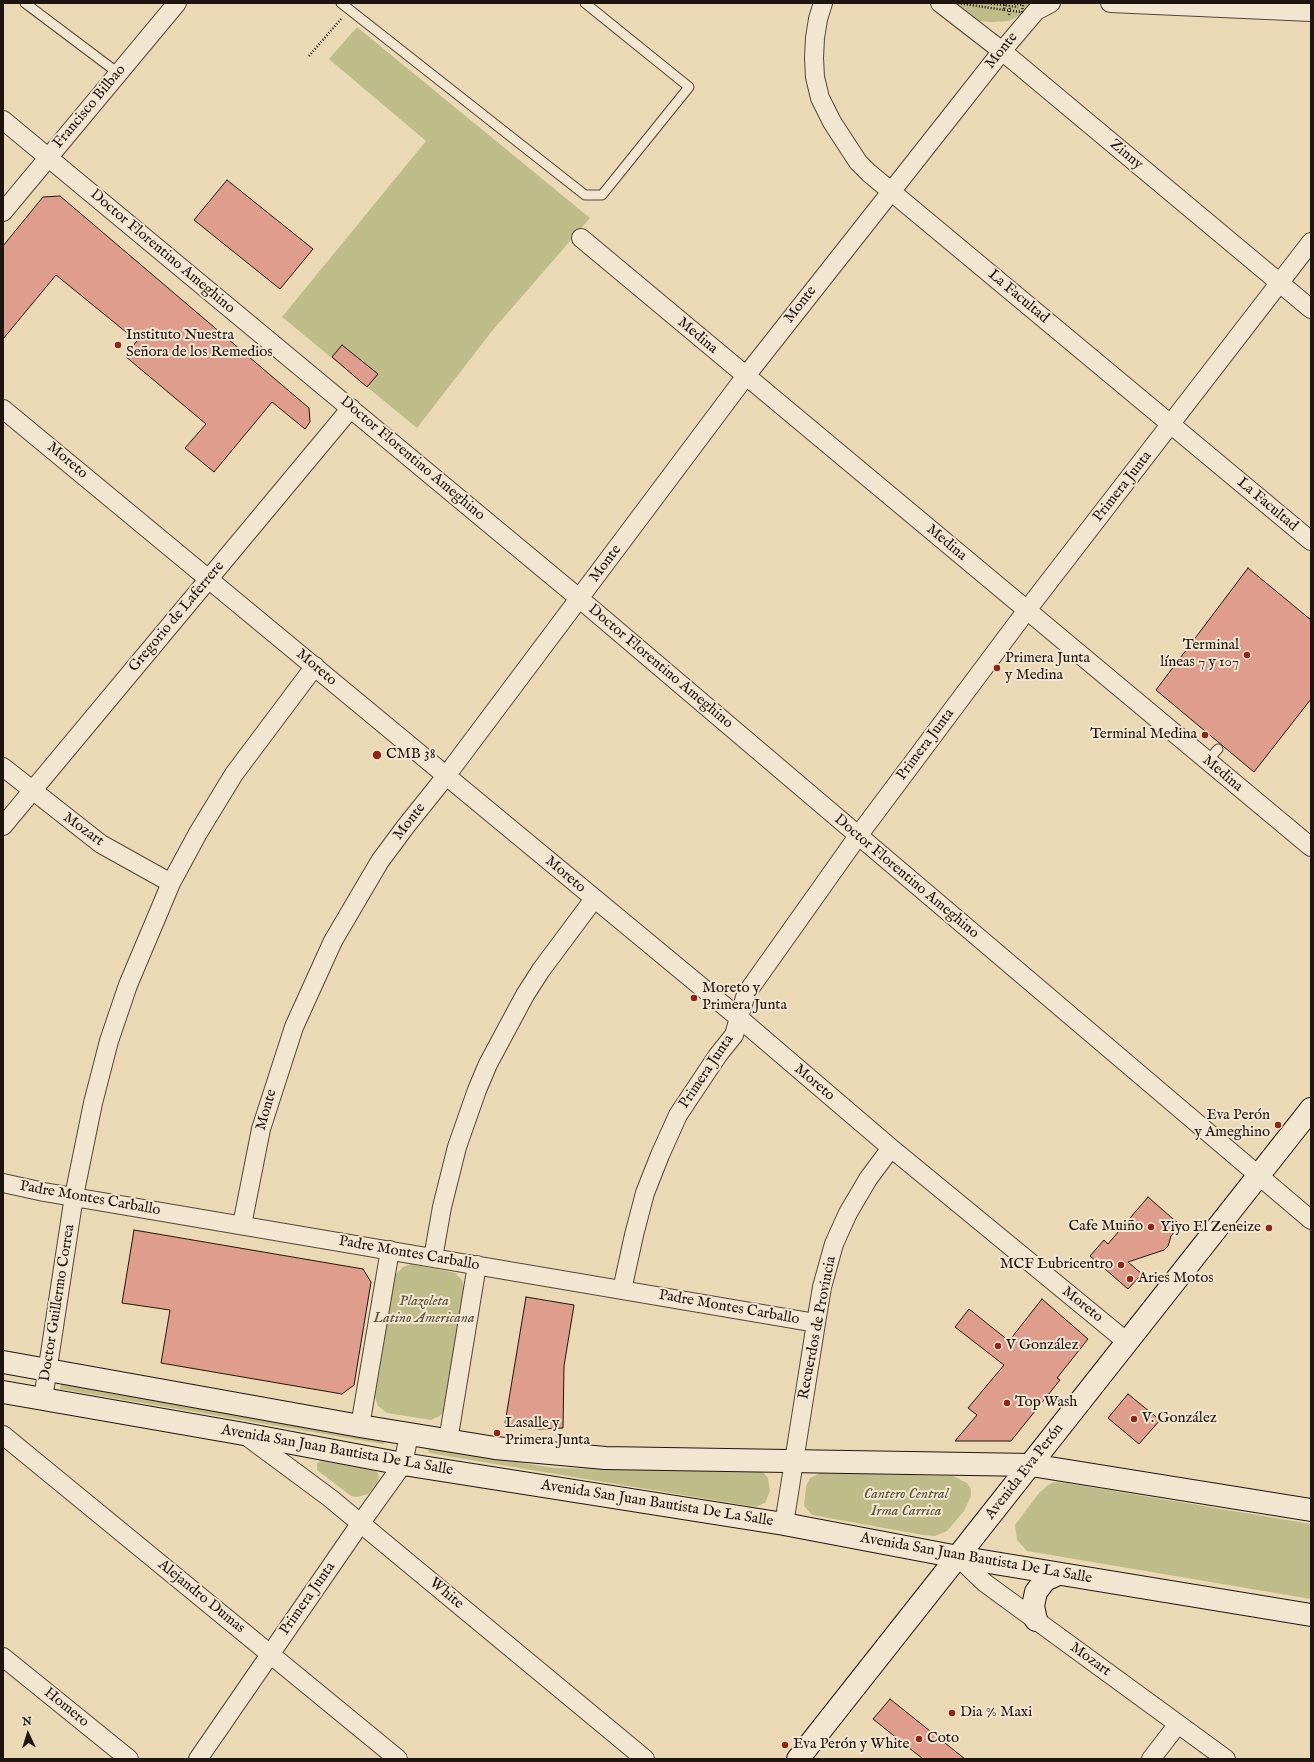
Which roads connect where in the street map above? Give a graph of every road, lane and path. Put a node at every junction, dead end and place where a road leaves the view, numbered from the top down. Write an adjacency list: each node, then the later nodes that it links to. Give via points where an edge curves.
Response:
1 (25, 3): 18 (lane)
2 (177, 3): 18 (street, Francisco Bilbao)
3 (341, 3): 13 (lane)
4 (584, 3): 13 (lane, via 689,87 602,195 585,195)
5 (823, 3): 21 (street, La Facultad, via 817,25 814,58 820,98 854,156 870,174)
6 (940, 3): 16 (street, Zinny)
7 (958, 3): 14 (path, bridge)
8 (988, 3): 12 (path)
9 (1005, 3): 14 (path, bridge)
10 (1052, 3): 16 (street, Monte, via 1036,11)
11 (1110, 3): 15 (street)
12 (1011, 4): 14 (path, bridge, via 1023,5 1022,12)
13 (349, 10): 17 (path)
14 (1004, 10)
15 (1311, 12)
16 (1002, 51): 21 (street, Monte); 25 (street, Zinny)
17 (309, 56)
18 (118, 73): 20 (street, Francisco Bilbao)
19 (3, 120): 20 (street, Doctor Florentino Ameghino)
20 (48, 157): 22 (street, Francisco Bilbao); 28 (street, Doctor Florentino Ameghino)
21 (891, 191): 27 (street, Monte); 30 (street, La Facultad)
22 (3, 212)
23 (581, 238): 27 (street, Medina)
24 (1311, 242): 25 (street, Primera Junta)
25 (1280, 283): 26 (street, Zinny); 30 (street, Primera Junta)
26 (1311, 309)
27 (745, 377): 33 (street, Monte); 34 (street, Medina)
28 (352, 408): 32 (street, Gregorio de Laferrere); 33 (street, Doctor Florentino Ameghino)
29 (3, 409): 32 (street, Moreto)
30 (1171, 424): 31 (street, La Facultad); 34 (street, Primera Junta)
31 (1311, 541)
32 (208, 579): 35 (street, Moreto); 38 (street, Gregorio de Laferrere)
33 (580, 599): 37 (street, Monte); 40 (street, Doctor Florentino Ameghino)
34 (1027, 610): 40 (street, Primera Junta); 41 (street, Medina, via 1213,755)
35 (314, 666): 37 (street, Moreto); 42 (street, Doctor Guillermo Correa, via 234,774)
36 (3, 766): 38 (street, Mozart)
37 (446, 776): 43 (street, Moreto); 51 (street, Monte, via 380,861 320,966 294,1027 269,1100)
38 (33, 790): 39 (street, Gregorio de Laferrere); 42 (street, Mozart, via 101,844)
39 (3, 826)
40 (858, 836): 44 (street, Primera Junta, via 746,994); 47 (street, Doctor Florentino Ameghino)
41 (1311, 847)
42 (171, 883): 49 (street, Doctor Guillermo Correa, via 140,954 109,1041)
43 (594, 899): 44 (street, Moreto); 53 (street, via 541,970 488,1064 456,1154 442,1207)
44 (738, 1018): 46 (street, Moreto); 55 (street, Primera Junta, via 734,1035 678,1115 660,1155 645,1193)
45 (1311, 1109): 47 (street, Avenida Eva Perón)
46 (891, 1148): 56 (street, Recuerdos de Provincia, via 868,1180 841,1227 822,1287); 57 (street, Moreto)
47 (1258, 1176): 50 (street, Doctor Florentino Ameghino); 57 (street, Avenida Eva Perón)
48 (3, 1183): 49 (street, Padre Montes Carballo)
49 (74, 1196): 51 (street, Padre Montes Carballo); 59 (street, Doctor Guillermo Correa)
50 (1311, 1220)
51 (242, 1225): 52 (street, Padre Montes Carballo)
52 (390, 1250): 53 (street, Padre Montes Carballo); 62 (street)
53 (433, 1258): 54 (street, Padre Montes Carballo)
54 (477, 1265): 55 (street, Padre Montes Carballo); 66 (street)
55 (622, 1290): 56 (street, Padre Montes Carballo)
56 (816, 1323): 67 (street, Recuerdos de Provincia)
57 (1127, 1342): 69 (street, Avenida Eva Perón)
58 (6, 1366): 59 (street, Avenida San Juan Bautista De La Salle)
59 (48, 1369): 61 (street, Doctor Guillermo Correa); 62 (street, Avenida San Juan Bautista De La Salle)
60 (8, 1397): 61 (street, Avenida San Juan Bautista De La Salle)
61 (43, 1399): 63 (street, Avenida San Juan Bautista De La Salle)
62 (360, 1426): 65 (street, Avenida San Juan Bautista De La Salle)
63 (244, 1434): 68 (street, Avenida San Juan Bautista De La Salle); 71 (street, White, via 330,1498)
64 (3, 1435): 77 (street, Alejandro Dumas)
65 (409, 1435): 66 (street, Avenida San Juan Bautista De La Salle); 68 (street, Primera Junta)
66 (448, 1441): 67 (street, Avenida San Juan Bautista De La Salle, via 526,1452 598,1457)
67 (794, 1461): 69 (street, Avenida San Juan Bautista De La Salle); 72 (street, Recuerdos de Provincia)
68 (404, 1464): 71 (street, Primera Junta); 72 (street, Avenida San Juan Bautista De La Salle)
69 (1031, 1465): 70 (street, Avenida San Juan Bautista De La Salle); 73 (street, Avenida Eva Perón)
70 (1311, 1510)
71 (360, 1524): 77 (street, Primera Junta); 83 (street, White)
72 (784, 1524): 73 (street, Avenida San Juan Bautista De La Salle)
73 (958, 1557): 74 (street, Avenida San Juan Bautista De La Salle); 76 (street, Mozart, via 985,1583); 84 (street, Avenida Eva Perón)
74 (1058, 1574): 75 (street, Avenida San Juan Bautista De La Salle); 76 (street, via 1045,1580 1036,1592 1033,1606)
75 (1311, 1615)
76 (1036, 1620): 79 (street, Mozart)
77 (270, 1654): 81 (street, Primera Junta); 82 (street, Alejandro Dumas)
78 (3, 1657): 80 (street, Homero)
79 (1178, 1724): 85 (street); 86 (street, Mozart)
80 (129, 1759)
81 (198, 1759)
82 (398, 1759)
83 (645, 1759)
84 (798, 1759)
85 (1151, 1759)
86 (1226, 1759)

